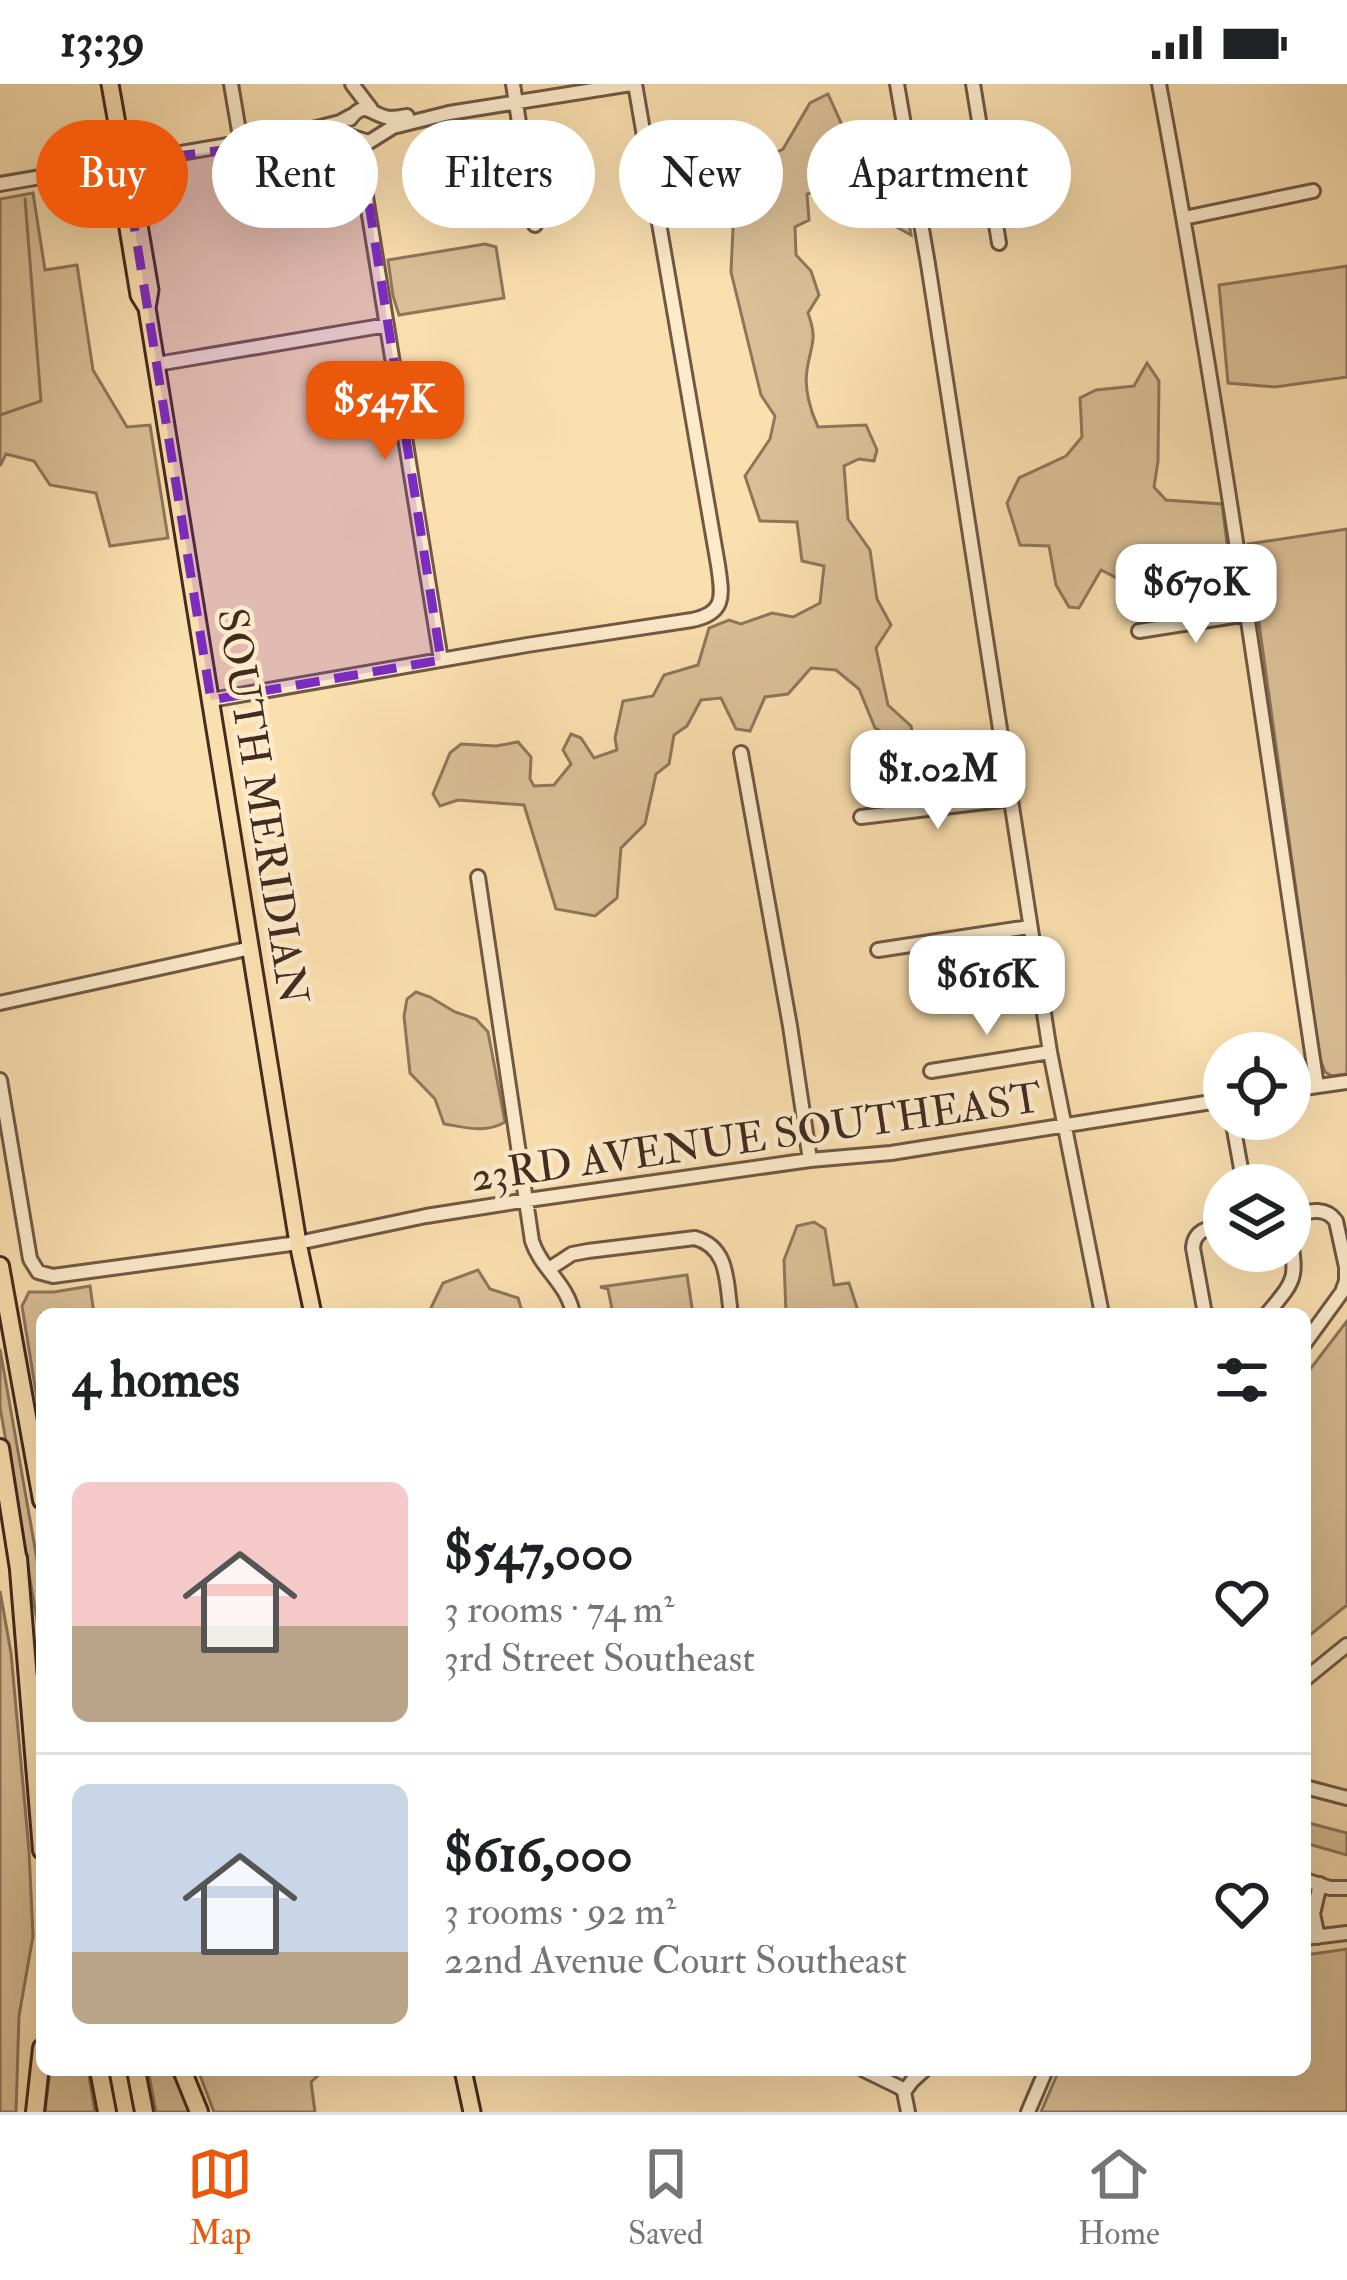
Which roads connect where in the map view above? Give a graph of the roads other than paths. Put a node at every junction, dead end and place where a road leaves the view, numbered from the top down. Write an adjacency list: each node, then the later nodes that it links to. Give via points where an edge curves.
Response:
1 (110, 84): 13 (main road, SOUTH MERIDIAN)
2 (231, 84): 14 (street)
3 (352, 84): 10 (street); 12 (street)
4 (514, 84): 9 (street)
5 (633, 84): 9 (street); 31 (street, via 718,565 716,610)
6 (897, 84): 34 (street)
7 (973, 84): 26 (street)
8 (1159, 84): 23 (street)
9 (517, 103): 11 (street); 17 (street)
10 (374, 111): 11 (street, via 388,118); 12 (street); 18 (street)
11 (448, 113): 19 (street)
12 (352, 115): 15 (street); 16 (street)
13 (116, 120)
14 (238, 120)
15 (343, 120)
16 (350, 120)
17 (520, 120)
18 (378, 134)
19 (378, 137)
20 (36, 178): 21 (street)
21 (0, 184)
22 (1313, 191): 23 (street)
23 (1184, 218): 29 (street)
24 (139, 228): 28 (main road, SOUTH MERIDIAN)
25 (372, 228): 27 (street)
26 (999, 243)
27 (387, 325): 28 (street); 31 (street)
28 (157, 364): 32 (main road, SOUTH MERIDIAN)
29 (1247, 614): 30 (street); 45 (street)
30 (1138, 631)
31 (442, 660): 32 (street)
32 (211, 700): 38 (main road, SOUTH MERIDIAN)
33 (741, 753): 49 (street)
34 (1010, 799): 35 (street); 37 (street)
35 (861, 818)
36 (478, 877): 50 (street)
37 (1029, 927): 39 (street); 41 (street)
38 (251, 948): 40 (street); 53 (main road, SOUTH MERIDIAN)
39 (878, 950)
40 (0, 1003)
41 (1050, 1052): 42 (street); 48 (street)
42 (931, 1070)
43 (0, 1080): 53 (street, 23RD AVENUE SOUTHEAST, via 26,1243 41,1274)
44 (1347, 1082): 45 (street)
45 (1317, 1086): 46 (street)
46 (1311, 1087)
47 (1203, 1103): 48 (street, 23RD AVENUE SOUTHEAST)
48 (1064, 1126): 49 (street, 23RD AVENUE SOUTHEAST); 60 (street)
49 (810, 1160): 50 (street, 23RD AVENUE SOUTHEAST)
50 (528, 1200): 53 (street, 23RD AVENUE SOUTHEAST); 55 (street, via 534,1249)
51 (1311, 1211): 63 (street, via 1336,1221 1346,1267 1342,1292)
52 (1203, 1231): 61 (street, via 1193,1249)
53 (298, 1243): 57 (main road, SOUTH MERIDIAN)
54 (0, 1266): 65 (highway)
55 (550, 1269): 58 (street); 59 (street, via 572,1254 695,1238 722,1258)
56 (1294, 1272): 62 (street)
57 (312, 1308)
58 (572, 1308)
59 (730, 1308)
60 (1101, 1308)
61 (1204, 1308)
62 (1272, 1308)
63 (1311, 1335)
64 (0, 1448): 66 (highway)
65 (36, 1467)
66 (18, 1558): 69 (highway); 70 (highway)
67 (1345, 1652): 68 (street)
68 (1311, 1674)
69 (36, 1678)
70 (36, 1777)
71 (1311, 1789): 72 (street)
72 (1347, 1798)
73 (1311, 1882): 74 (street)
74 (1320, 1884): 75 (street); 77 (street)
75 (1347, 1888)
76 (1347, 1933): 77 (street)
77 (1311, 1938)
78 (39, 2076): 87 (highway)
79 (100, 2076): 88 (highway)
80 (137, 2076): 89 (highway)
81 (184, 2076): 90 (highway)
82 (464, 2076): 91 (main road)
83 (879, 2076): 86 (street)
84 (917, 2076): 86 (street)
85 (1043, 2076): 93 (street)
86 (904, 2092): 92 (street)
87 (35, 2112)
88 (106, 2112)
89 (144, 2112)
90 (199, 2112)
91 (472, 2112)
92 (908, 2112)
93 (1028, 2112)

